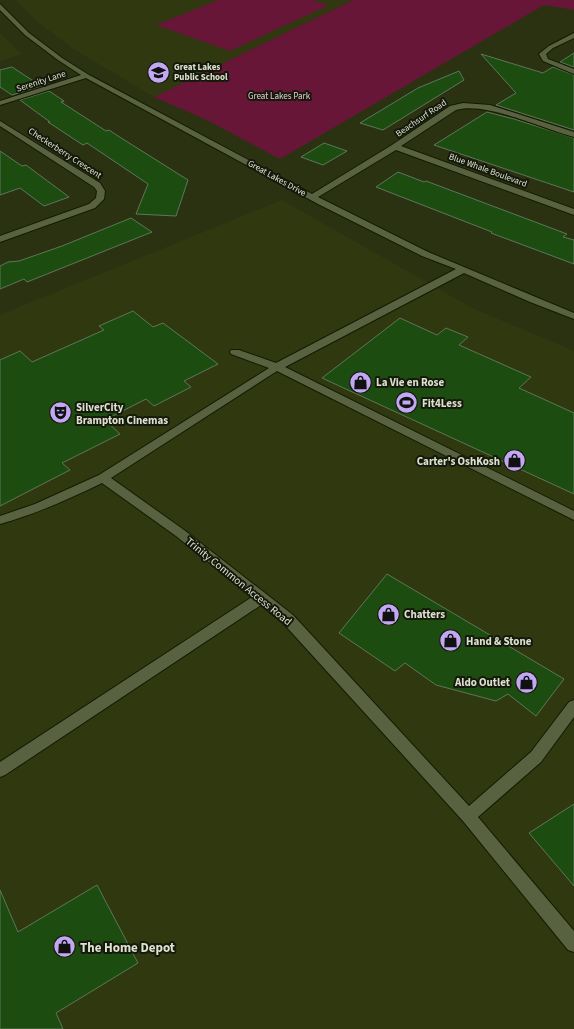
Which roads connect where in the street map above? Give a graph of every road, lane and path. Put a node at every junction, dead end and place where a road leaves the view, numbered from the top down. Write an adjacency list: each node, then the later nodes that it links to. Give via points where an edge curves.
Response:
1 (0, 6): 4 (street, Great Lakes Drive, via 27,34)
2 (574, 35): 3 (street, via 551,46 542,54 544,60)
3 (574, 72)
4 (87, 76): 5 (street, Serenity Lane); 9 (street, Great Lakes Drive)
5 (0, 103)
6 (0, 122): 11 (street, Checkerberry Crescent, via 97,185 101,191 100,199 92,206)
7 (574, 135): 8 (street, Beachsurf Road, via 487,107 463,105 453,108)
8 (394, 147): 9 (street, Beachsurf Road); 10 (street, Blue Whale Boulevard)
9 (312, 197): 12 (street, Great Lakes Drive, via 425,254)
10 (574, 212)
11 (0, 240)
12 (464, 269): 13 (street, Great Lakes Drive); 15 (street)
13 (574, 316)
14 (235, 352): 15 (street)
15 (277, 368): 16 (street); 17 (street)
16 (103, 478): 18 (street, via 50,502); 19 (street, Trinity Common Access Road, via 180,533)
17 (574, 516)
18 (0, 520)
19 (261, 598): 21 (street); 22 (street, Trinity Common Access Road, via 288,619)
20 (574, 706): 22 (street, via 536,756)
21 (0, 770)
22 (468, 816): 23 (street, Trinity Common Access Road)
23 (574, 944)

